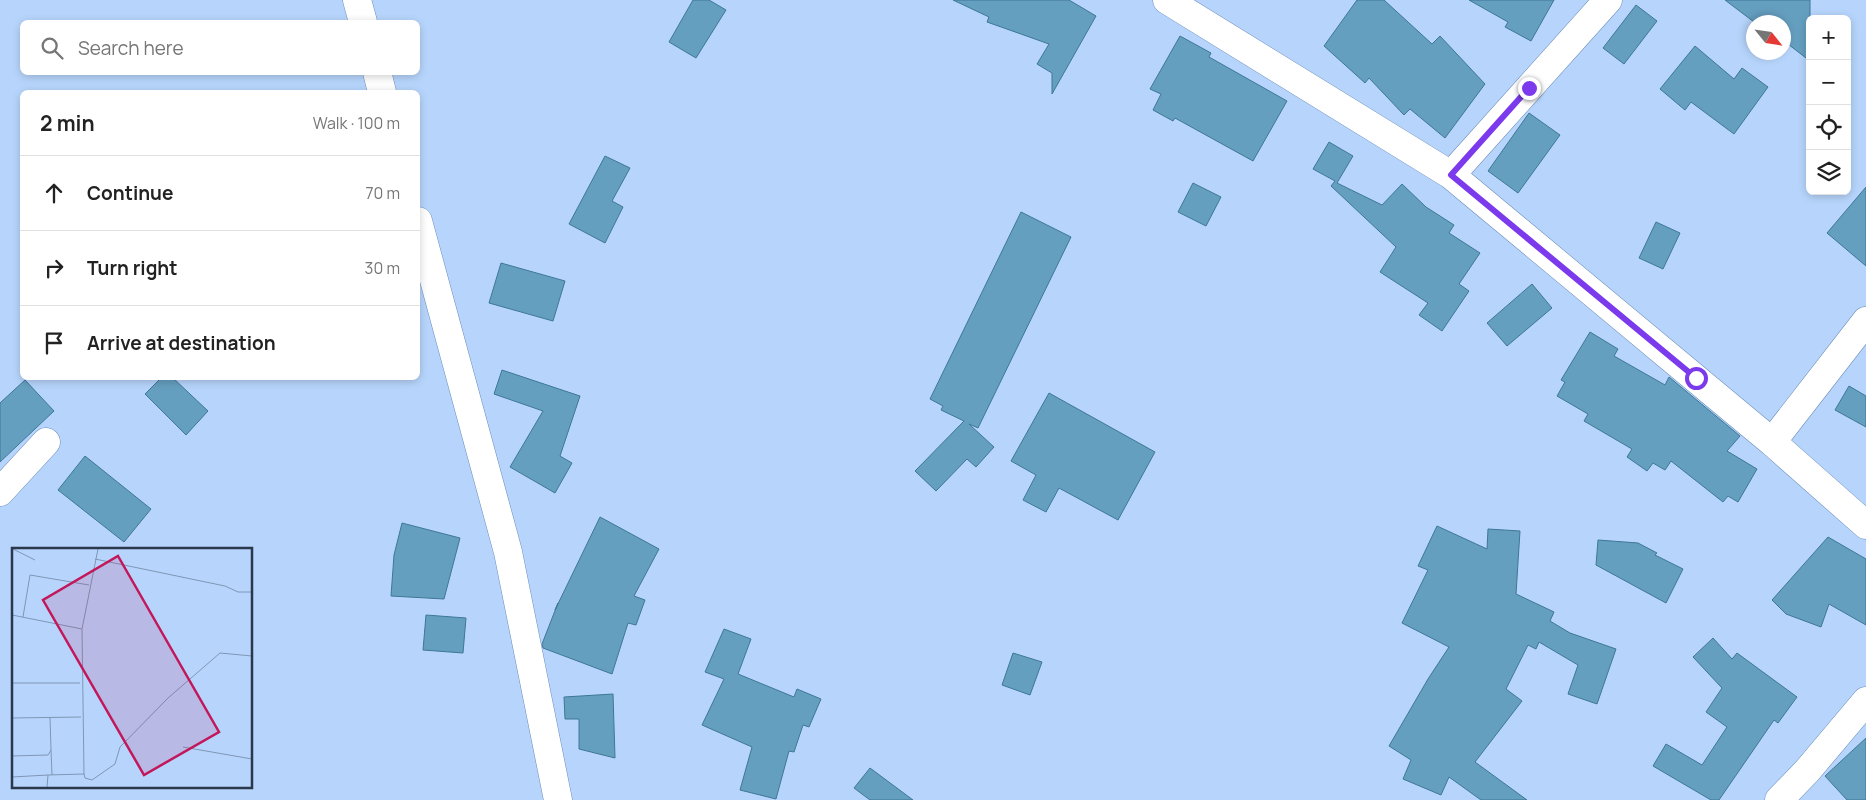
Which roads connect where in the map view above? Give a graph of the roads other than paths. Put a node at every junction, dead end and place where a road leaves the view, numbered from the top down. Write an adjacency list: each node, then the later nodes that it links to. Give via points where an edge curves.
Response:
1 (357, 0): 4 (street)
2 (1167, 0): 7 (street)
3 (1608, 0): 7 (street)
4 (362, 20)
5 (378, 75): 6 (street)
6 (382, 90)
7 (1451, 175): 11 (street)
8 (420, 228): 15 (street, via 508,552)
9 (1866, 321): 11 (street)
10 (46, 442): 12 (street)
11 (1772, 442): 13 (street)
12 (0, 492)
13 (1866, 525)
14 (1866, 701): 16 (street)
15 (558, 800)
16 (1778, 800)

